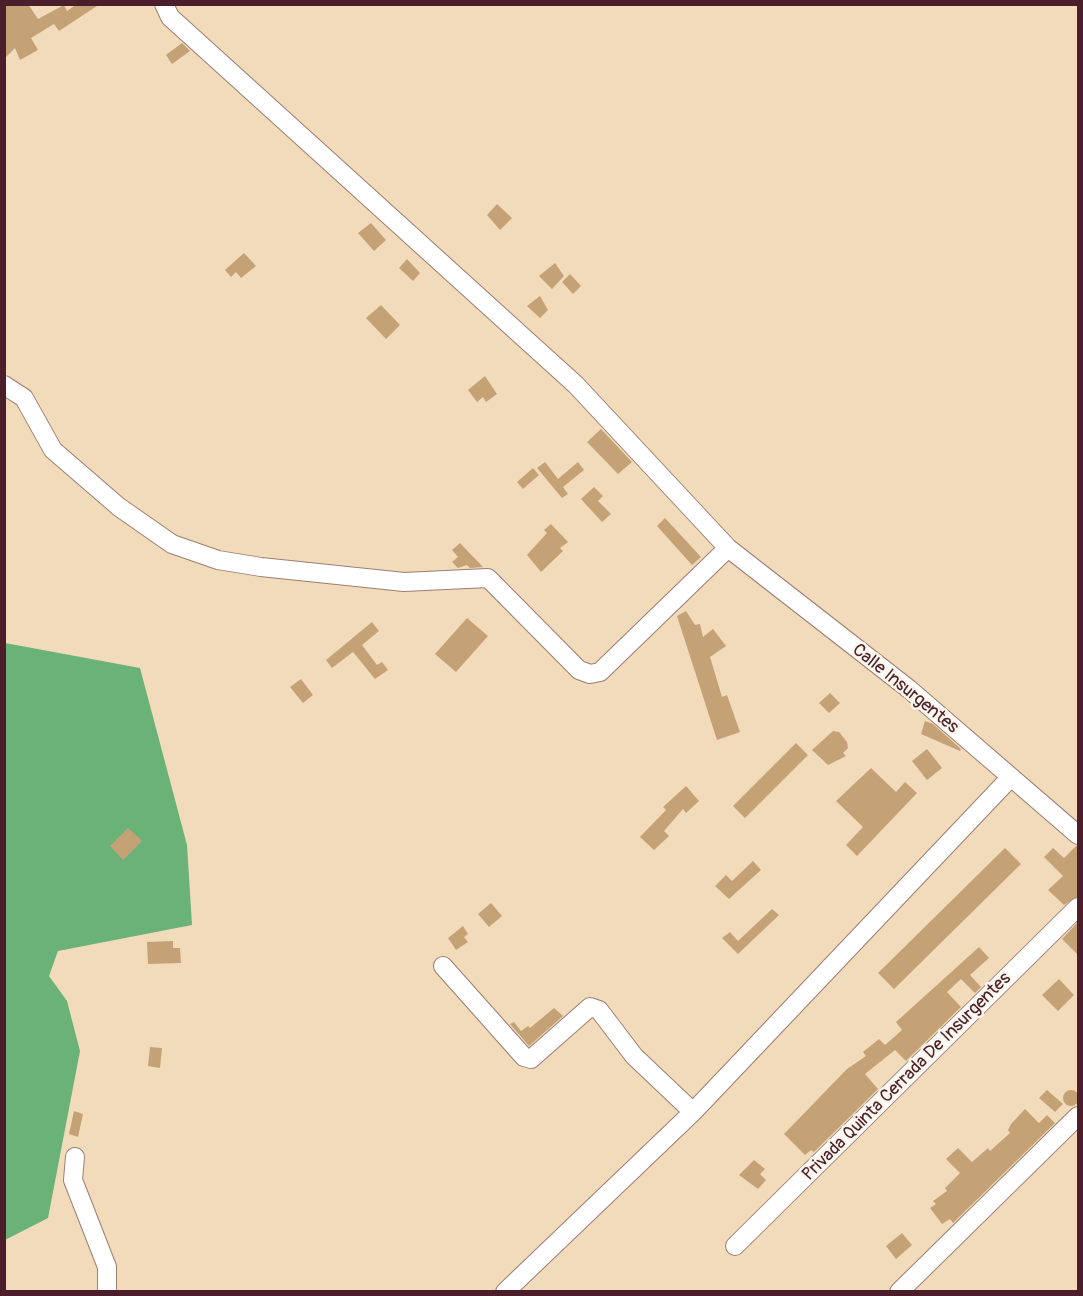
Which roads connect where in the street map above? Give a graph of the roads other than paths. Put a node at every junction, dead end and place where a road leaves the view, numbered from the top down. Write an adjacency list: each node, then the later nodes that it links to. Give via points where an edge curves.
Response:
1 (164, 4): 3 (street, Calle Insurgentes, via 170,17 576,385)
2 (4, 385): 3 (street, via 24,398 59,456 119,507 172,544 218,560 261,567 404,582 488,578 579,670 590,674 600,672)
3 (728, 548): 4 (street, Calle Insurgentes, via 909,689)
4 (1011, 777): 5 (street, Calle Insurgentes); 8 (street)
5 (1078, 835)
6 (1078, 908): 11 (street, Privada Quinta Cerrada De Insurgentes)
7 (443, 966): 8 (street, via 524,1057 531,1059 590,1007 599,1010 634,1056)
8 (693, 1112): 13 (street)
9 (1078, 1116): 14 (street)
10 (75, 1157): 12 (street, via 73,1180 107,1267)
11 (735, 1246)
12 (107, 1292)
13 (505, 1292)
14 (899, 1292)

